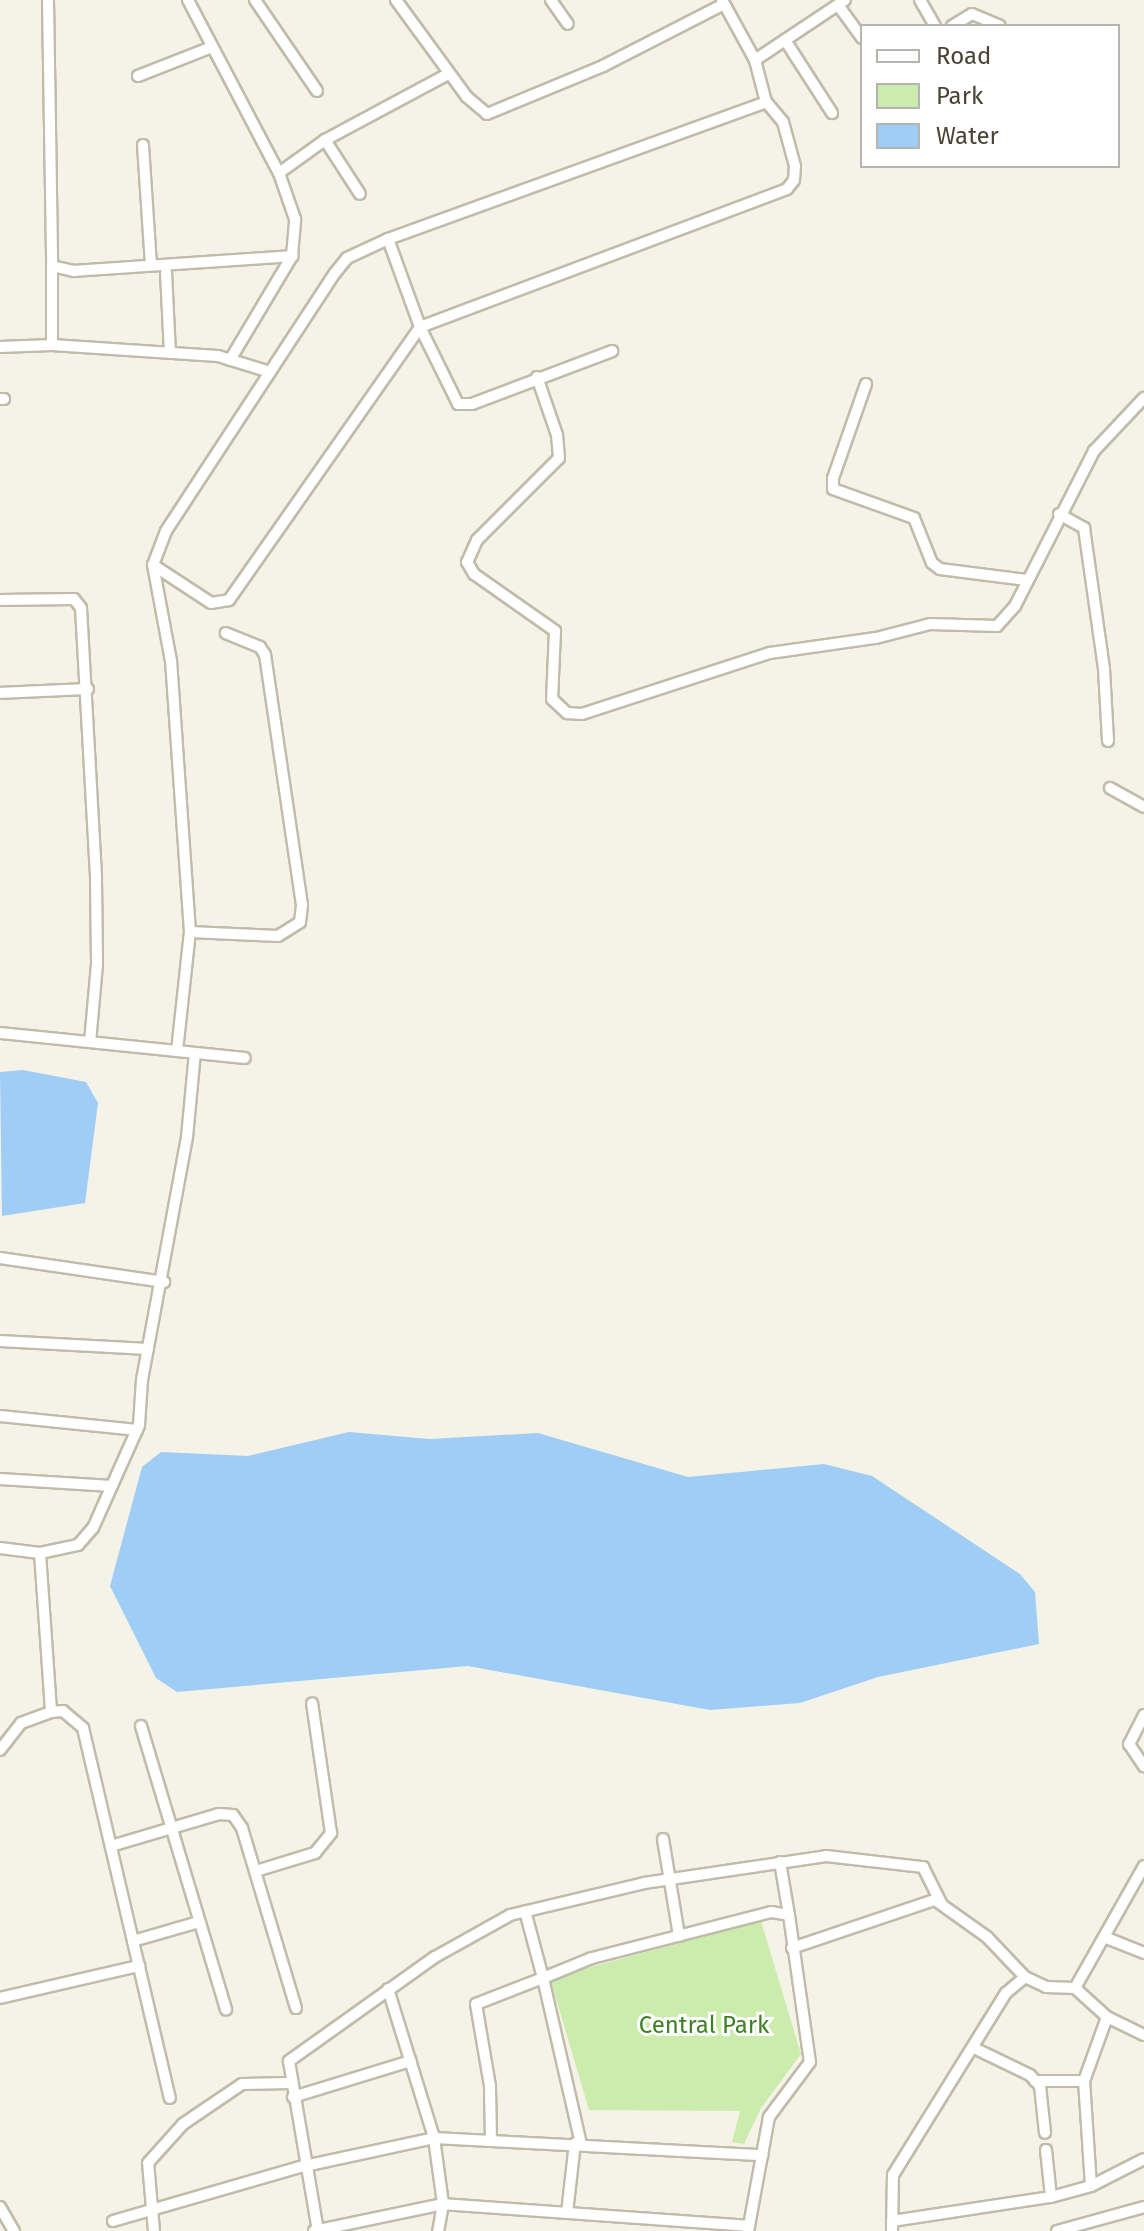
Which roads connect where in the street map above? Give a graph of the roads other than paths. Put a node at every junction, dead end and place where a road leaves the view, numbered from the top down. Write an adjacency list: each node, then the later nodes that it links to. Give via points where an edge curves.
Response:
1 (48, 0): 29 (street)
2 (188, 0): 15 (street)
3 (255, 0): 19 (street)
4 (396, 0): 17 (street)
5 (551, 0): 9 (street)
6 (920, 0): 10 (street)
7 (723, 2): 16 (street); 17 (street, via 603,66 487,114)
8 (842, 2): 13 (street); 14 (street)
9 (568, 24)
10 (934, 24)
11 (955, 24): 12 (street, via 972,14)
12 (995, 24)
13 (860, 34)
14 (785, 40): 16 (street); 21 (street)
15 (212, 47): 18 (street); 24 (street)
16 (755, 60): 20 (street)
17 (448, 74): 22 (street)
18 (138, 76)
19 (317, 91)
20 (766, 102): 26 (street); 31 (street, via 783,122 795,166 787,189)
21 (832, 113)
22 (325, 140): 24 (street); 25 (street)
23 (143, 145): 28 (street)
24 (279, 173): 27 (street, via 295,219)
25 (360, 194)
26 (388, 239): 31 (street); 37 (street, via 347,258)
27 (292, 256): 28 (street); 36 (street)
28 (151, 264): 29 (street, via 65,271)
29 (52, 266): 32 (street)
30 (166, 272): 35 (street)
31 (420, 327): 38 (street, via 458,404 472,404); 42 (street, via 229,600 211,603)
32 (52, 345): 33 (street); 35 (street)
33 (0, 347)
34 (612, 351): 38 (street)
35 (170, 353): 36 (street)
36 (230, 360): 37 (street)
37 (270, 372): 42 (street, via 166,531)
38 (537, 377): 43 (street, via 557,435 559,458 477,540 467,562 474,574 555,631 552,699 567,713 599,711 770,653 876,638 930,624 997,626 1007,619)
39 (866, 384): 43 (street, via 833,489 914,518 932,563 940,569)
40 (1144, 398): 41 (street, via 1094,451)
41 (1059, 514): 43 (street); 48 (street, via 1084,528 1104,669)
42 (153, 565): 51 (street, via 171,661)
43 (1026, 580)
44 (0, 600): 46 (street, via 74,599 81,608)
45 (226, 633): 51 (street, via 260,647 265,655 302,905 300,922 278,936)
46 (88, 689): 47 (street); 53 (street, via 97,964)
47 (0, 693)
48 (1108, 741)
49 (1110, 788): 50 (street)
50 (1144, 807)
51 (190, 932): 54 (street)
52 (0, 1033): 53 (street)
53 (90, 1042): 54 (street)
54 (177, 1051): 55 (street)
55 (195, 1053): 56 (street); 58 (street)
56 (245, 1058)
57 (0, 1258): 58 (street)
58 (164, 1282): 60 (street)
59 (0, 1341): 60 (street)
60 (148, 1349): 62 (street)
61 (0, 1416): 62 (street)
62 (137, 1430): 64 (street)
63 (0, 1479): 64 (street)
64 (112, 1486): 66 (street, via 93,1528 78,1545)
65 (0, 1548): 66 (street)
66 (40, 1553): 68 (street)
67 (312, 1703): 78 (street, via 331,1833 315,1853)
68 (51, 1712): 71 (street, via 21,1723); 75 (street, via 63,1711 83,1728)
69 (1144, 1715): 72 (street, via 1129,1744)
70 (141, 1726): 73 (street)
71 (0, 1750)
72 (1144, 1766)
73 (174, 1827): 75 (street); 78 (street, via 233,1815); 83 (street)
74 (663, 1844): 79 (street)
75 (111, 1846): 86 (street)
76 (780, 1862): 79 (street); 80 (street, via 826,1856 923,1867); 82 (street)
77 (1143, 1870): 85 (street)
78 (256, 1871): 95 (street)
79 (667, 1879): 81 (street); 84 (street)
80 (941, 1903): 87 (street, via 928,1900); 90 (street, via 987,1937)
81 (525, 1911): 91 (street); 93 (street, via 435,1957)
82 (789, 1915): 84 (street, via 771,1912); 87 (street)
83 (199, 1922): 86 (street); 96 (street)
84 (679, 1936): 91 (street, via 592,1958)
85 (1104, 1937): 88 (street); 92 (street)
86 (133, 1941): 89 (street)
87 (792, 1948): 111 (street, via 810,2062 769,2117)
88 (1144, 1953)
89 (139, 1966): 94 (street); 105 (street)
90 (1025, 1977): 92 (street, via 1046,1987); 99 (street, via 1006,1993)
91 (543, 1978): 108 (street, via 476,2004 490,2086); 109 (street)
92 (1075, 1988): 97 (street)
93 (388, 1989): 100 (street); 103 (street, via 292,2058)
94 (0, 1998)
95 (296, 2008)
96 (226, 2010)
97 (1107, 2017): 98 (street); 102 (street)
98 (1144, 2035)
99 (974, 2048): 101 (street); 122 (street, via 893,2175)
100 (411, 2061): 104 (street); 107 (street)
101 (1035, 2081): 102 (street); 106 (street, via 1043,2101)
102 (1084, 2081): 114 (street)
103 (290, 2083): 104 (street); 119 (street, via 242,2084 183,2124 148,2163)
104 (293, 2097): 113 (street)
105 (170, 2098)
106 (1045, 2133)
107 (434, 2138): 108 (street); 113 (street); 116 (street)
108 (491, 2140): 109 (street)
109 (578, 2144): 111 (street); 120 (street)
110 (1046, 2150): 115 (street)
111 (763, 2155): 124 (street)
112 (1144, 2159): 114 (street)
113 (307, 2165): 119 (street); 127 (street)
114 (1091, 2186): 115 (street)
115 (1051, 2197): 122 (street)
116 (443, 2204): 120 (street); 127 (street); 128 (street)
117 (1144, 2207): 125 (street)
118 (1, 2210): 123 (street)
119 (151, 2210): 121 (street); 126 (street)
120 (567, 2213): 124 (street)
121 (113, 2221)
122 (892, 2226)
123 (12, 2227)
124 (749, 2228)
125 (1083, 2229): 129 (street)
126 (154, 2231)
127 (317, 2231)
128 (438, 2231)
129 (1057, 2231)

